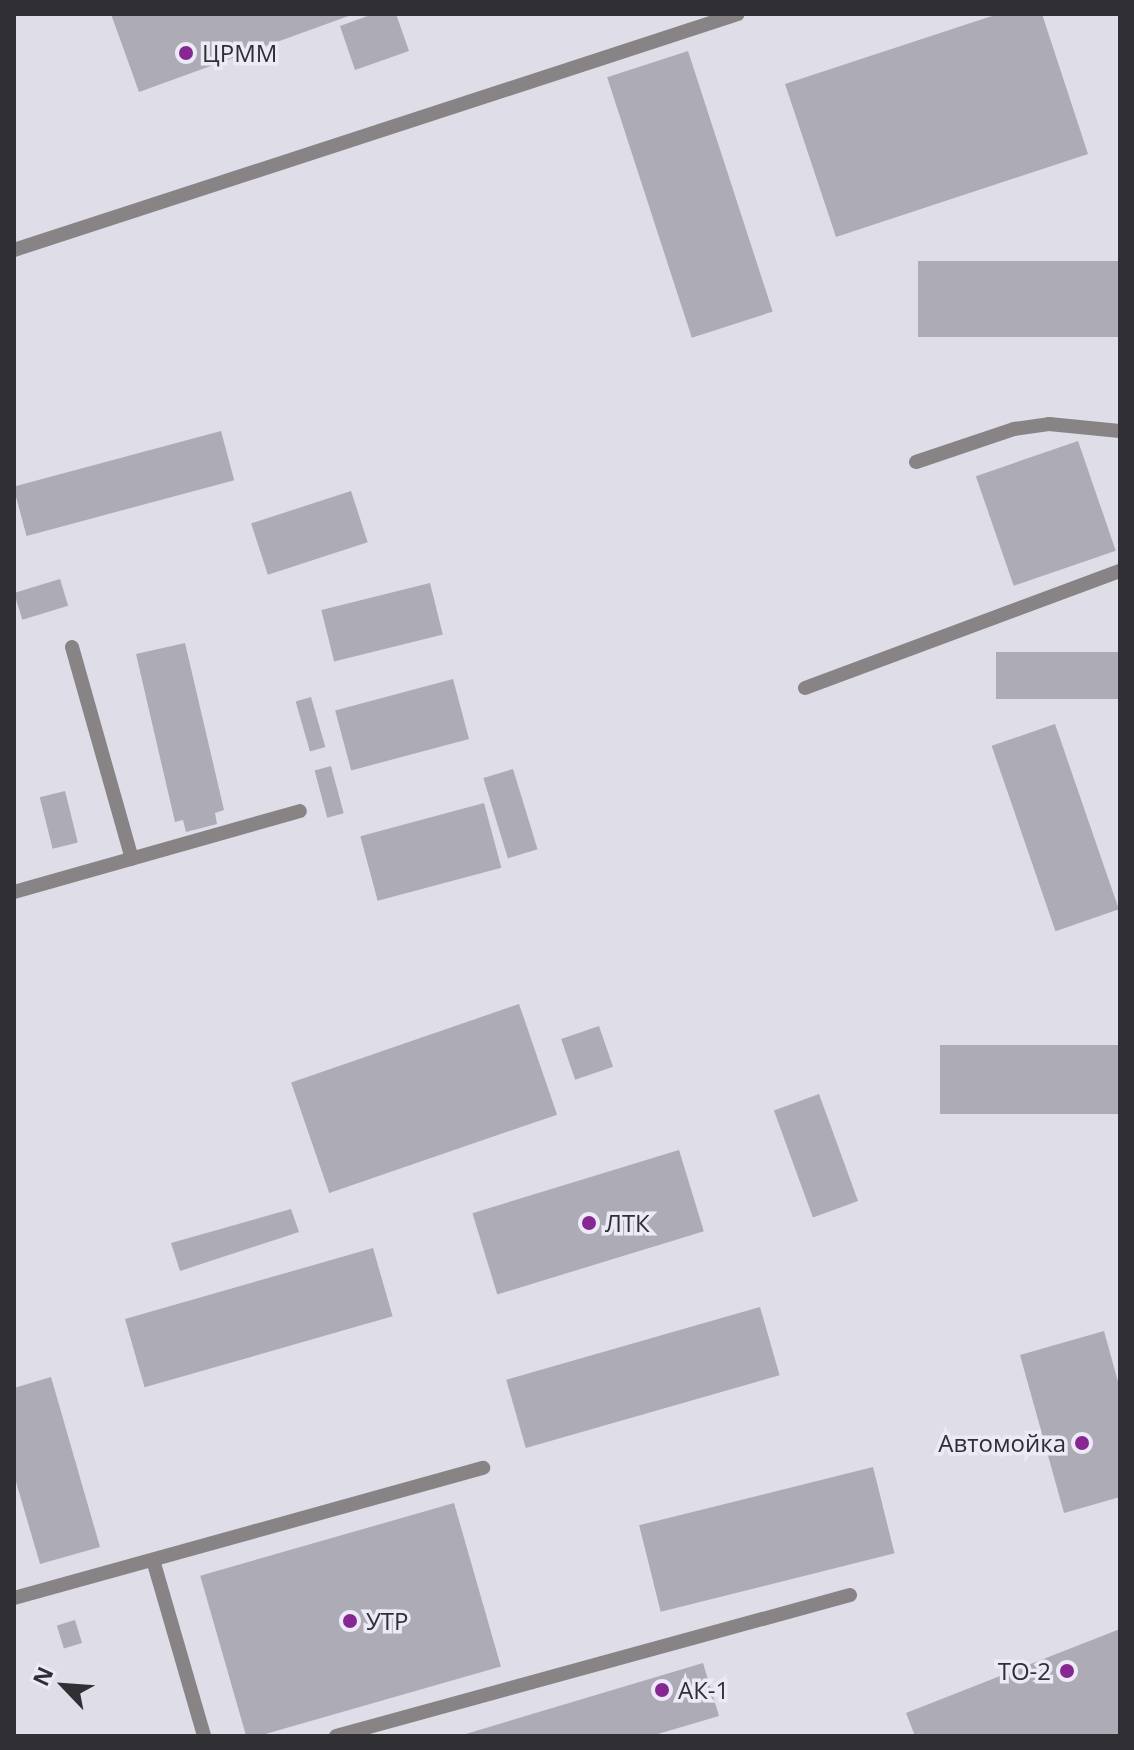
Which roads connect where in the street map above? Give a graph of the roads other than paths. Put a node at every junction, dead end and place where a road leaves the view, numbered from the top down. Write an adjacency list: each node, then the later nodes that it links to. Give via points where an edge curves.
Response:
1 (738, 14): 2 (lane)
2 (14, 250)
3 (1120, 431): 4 (lane, via 1049,424 1014,429)
4 (916, 462)
5 (1120, 571): 7 (lane)
6 (72, 647): 9 (lane)
7 (805, 688)
8 (300, 811): 9 (lane)
9 (132, 859): 10 (lane)
10 (14, 892)
11 (483, 1468): 12 (lane)
12 (153, 1560): 14 (lane); 15 (lane)
13 (850, 1595): 16 (lane)
14 (14, 1598)
15 (204, 1736)
16 (336, 1736)

